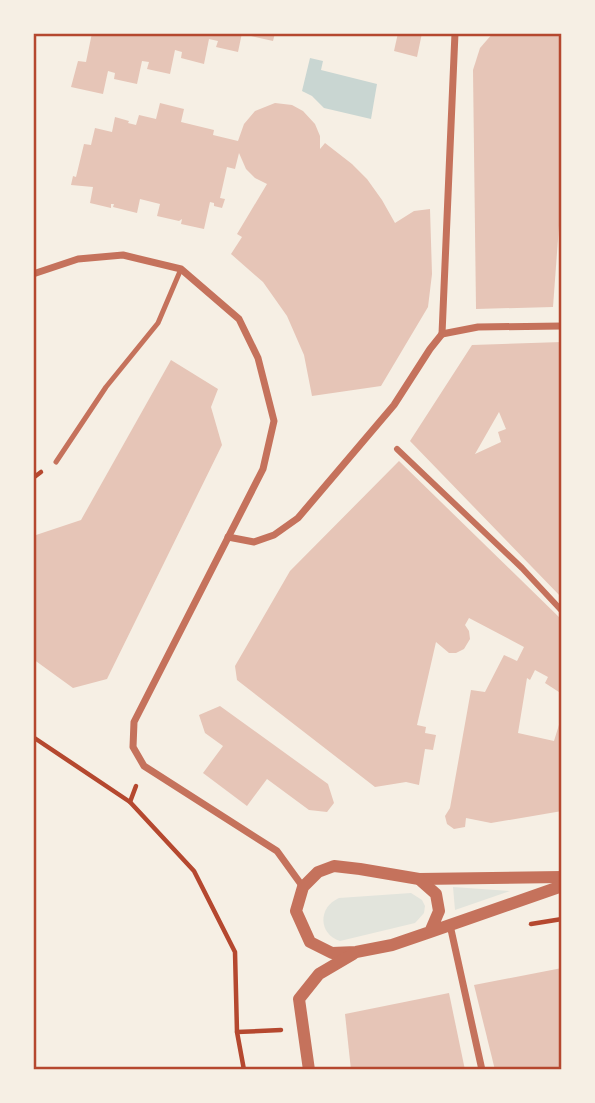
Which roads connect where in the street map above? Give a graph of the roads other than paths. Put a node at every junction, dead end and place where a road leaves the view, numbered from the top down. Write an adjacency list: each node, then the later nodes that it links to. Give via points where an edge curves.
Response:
1 (455, 33): 5 (street)
2 (181, 269): 3 (street, via 123,255 78,260); 7 (lane, via 158,323 106,387); 8 (street, via 239,318 258,358 274,421 263,470)
3 (33, 274)
4 (562, 326): 5 (street, via 478,327)
5 (442, 334): 8 (street, via 394,405 298,518 274,536 254,542)
6 (397, 449): 9 (street)
7 (56, 462)
8 (228, 537): 13 (street, via 134,722 133,747 144,766 277,851)
9 (562, 611)
10 (562, 877): 11 (street)
11 (419, 879): 13 (street, via 334,866 318,872); 15 (street, via 436,894 439,911)
12 (562, 886): 14 (street)
13 (303, 887): 16 (street, via 296,911 310,942 332,953)
14 (450, 925): 15 (street); 18 (street)
15 (430, 932): 16 (street)
16 (356, 952): 17 (street, via 319,974 299,999)
17 (309, 1070)
18 (482, 1070)

